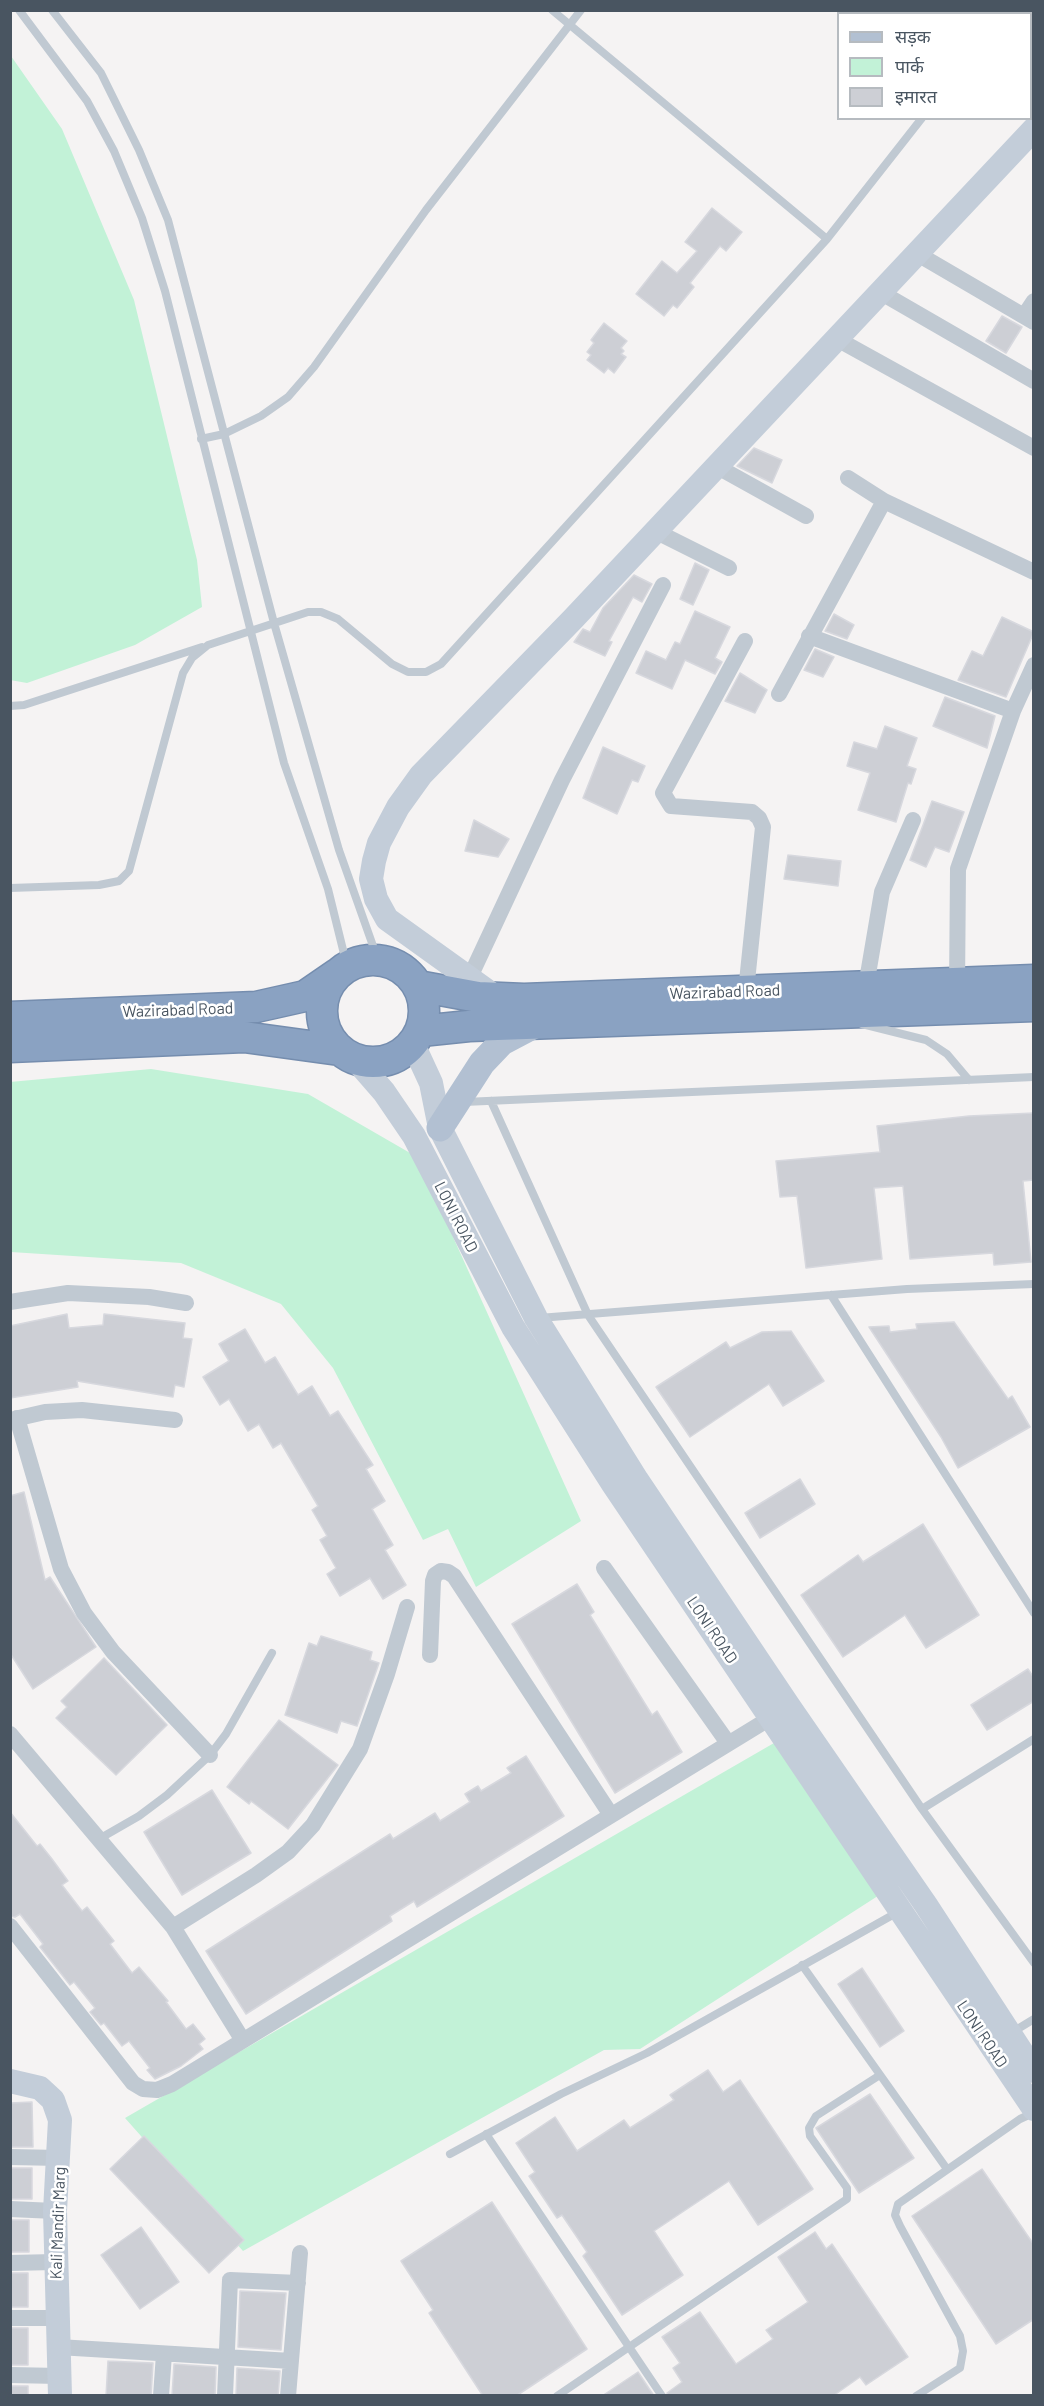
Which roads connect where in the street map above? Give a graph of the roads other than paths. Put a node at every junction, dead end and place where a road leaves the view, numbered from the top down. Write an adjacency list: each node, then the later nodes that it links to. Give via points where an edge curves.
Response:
1 (19, 10): 16 (lane, via 87,101 114,151 142,218 165,291)
2 (52, 10): 15 (lane, via 101,73 168,220)
3 (552, 10): 5 (lane)
4 (581, 10): 5 (lane)
5 (570, 24): 8 (lane); 15 (lane, via 426,210 314,367 288,397)
6 (920, 120): 8 (lane)
7 (1034, 129): 9 (street)
8 (827, 239): 26 (lane, via 441,664 426,672 408,672 392,664 338,619 321,612)
9 (916, 253): 10 (street); 12 (street)
10 (880, 292): 13 (street); 14 (street)
11 (1034, 301): 12 (street)
12 (1029, 319)
13 (837, 339): 17 (street); 18 (street)
14 (1034, 381)
15 (224, 434): 16 (lane); 26 (lane)
16 (201, 439): 27 (lane)
17 (1034, 448)
18 (716, 466): 21 (street); 22 (street)
19 (848, 478): 20 (street)
20 (884, 501): 24 (street); 28 (street)
21 (806, 516)
22 (655, 531): 23 (street); 39 (street, via 421,776 398,807 379,843 372,879 376,899 387,919)
23 (729, 568)
24 (1034, 572)
25 (663, 585): 39 (street, via 562,780)
26 (274, 623): 27 (lane); 37 (lane, via 339,850)
27 (250, 631): 30 (lane); 38 (lane, via 284,763 328,889)
28 (809, 636): 32 (street); 34 (street)
29 (745, 640): 43 (street, via 663,793 671,806 752,812 763,827)
30 (208, 645): 33 (lane, via 24,705); 36 (lane, via 192,658 183,673 129,871 119,881 99,885)
31 (1034, 665): 34 (street)
32 (779, 693)
33 (10, 706)
34 (1013, 711): 44 (street, via 958,869)
35 (913, 820): 42 (street, via 882,892)
36 (10, 888)
37 (378, 960): 38 (highway, via 362,961); 41 (highway, via 405,970)
38 (342, 970): 48 (highway, Wazirabad Road, via 305,996 256,1007); 52 (highway, via 325,991 321,1012 326,1033)
39 (470, 977): 45 (street)
40 (1034, 980): 44 (highway, Wazirabad Road)
41 (418, 986): 45 (highway, Wazirabad Road); 50 (highway, via 424,1008)
42 (866, 987): 43 (highway, Wazirabad Road); 44 (highway, Wazirabad Road)
43 (746, 991): 45 (highway, Wazirabad Road)
44 (957, 996): 46 (highway, Wazirabad Road); 47 (highway, Wazirabad Road)
45 (497, 998)
46 (1034, 1006)
47 (818, 1013): 49 (highway, Wazirabad Road); 54 (lane, via 926,1040 947,1054)
48 (10, 1017)
49 (538, 1023): 50 (highway, Wazirabad Road, via 469,1026); 56 (main road, via 502,1042)
50 (417, 1038): 52 (highway, via 393,1059 378,1062); 57 (street, LONI ROAD)
51 (10, 1047): 52 (highway, Wazirabad Road, via 244,1037)
52 (348, 1055): 66 (street, LONI ROAD, via 384,1092 414,1136 513,1327)
53 (1034, 1077): 54 (lane)
54 (969, 1080): 55 (lane)
55 (491, 1101): 56 (lane); 62 (lane)
56 (455, 1102): 57 (main road)
57 (440, 1128): 63 (street, LONI ROAD)
58 (1034, 1284): 59 (lane)
59 (831, 1295): 62 (lane); 69 (lane)
60 (10, 1302): 61 (street, via 78,1293)
61 (186, 1303)
62 (588, 1315): 63 (lane); 77 (lane)
63 (536, 1318): 66 (street, LONI ROAD)
64 (14, 1419): 65 (street, via 82,1410); 76 (street, via 61,1569 84,1613 113,1652)
65 (175, 1420)
66 (611, 1460): 72 (street, LONI ROAD); 87 (street, LONI ROAD, via 926,1905)
67 (604, 1568): 75 (street)
68 (407, 1607): 82 (street, via 360,1749 313,1825 288,1852)
69 (1034, 1613)
70 (272, 1653): 76 (lane)
71 (430, 1655): 78 (street, via 433,1581 441,1571 448,1572)
72 (772, 1717): 75 (street); 80 (street, LONI ROAD)
73 (10, 1734): 79 (street)
74 (1034, 1739): 77 (lane)
75 (728, 1743): 78 (street)
76 (210, 1755): 79 (lane, via 148,1809)
77 (922, 1809): 83 (lane)
78 (611, 1815): 86 (street)
79 (99, 1839): 82 (street)
80 (898, 1911): 84 (lane); 87 (street, LONI ROAD)
81 (10, 1926): 86 (street, via 133,2083 143,2089 157,2090 172,2084)
82 (173, 1927): 86 (street)
83 (1034, 1963)
84 (802, 1965): 89 (lane); 92 (lane, via 647,2053)
85 (1034, 2019): 87 (lane)
86 (242, 2039)
87 (1000, 2040): 88 (street, LONI ROAD); 91 (street, LONI ROAD)
88 (1034, 2071)
89 (880, 2075): 96 (lane); 106 (lane, via 816,2116 809,2128 810,2136 847,2188 847,2199)
90 (10, 2081): 95 (street, Kali Mandir Marg, via 40,2088 53,2100 60,2120)
91 (1034, 2111): 96 (lane)
92 (486, 2134): 93 (lane); 106 (lane)
93 (450, 2154)
94 (10, 2157): 95 (street)
95 (60, 2158): 98 (street, Kali Mandir Marg)
96 (946, 2169): 117 (lane, via 906,2196 895,2215 960,2336 963,2351 960,2368)
97 (10, 2209): 98 (street)
98 (55, 2211): 100 (street, Kali Mandir Marg)
99 (300, 2253): 102 (street)
100 (56, 2262): 101 (street); 104 (street, Kali Mandir Marg)
101 (10, 2263)
102 (298, 2283): 108 (street, via 230,2280); 109 (street)
103 (10, 2318): 104 (street)
104 (56, 2318): 105 (street, Kali Mandir Marg)
105 (58, 2347): 107 (street); 111 (street, Kali Mandir Marg)
106 (628, 2348): 115 (lane); 116 (lane)
107 (164, 2354): 108 (street); 112 (street)
108 (226, 2357): 109 (street); 113 (street)
109 (291, 2361): 114 (street)
110 (10, 2375): 111 (street)
111 (60, 2386)
112 (162, 2396)
113 (225, 2396)
114 (288, 2396)
115 (556, 2396)
116 (662, 2396)
117 (916, 2396)

